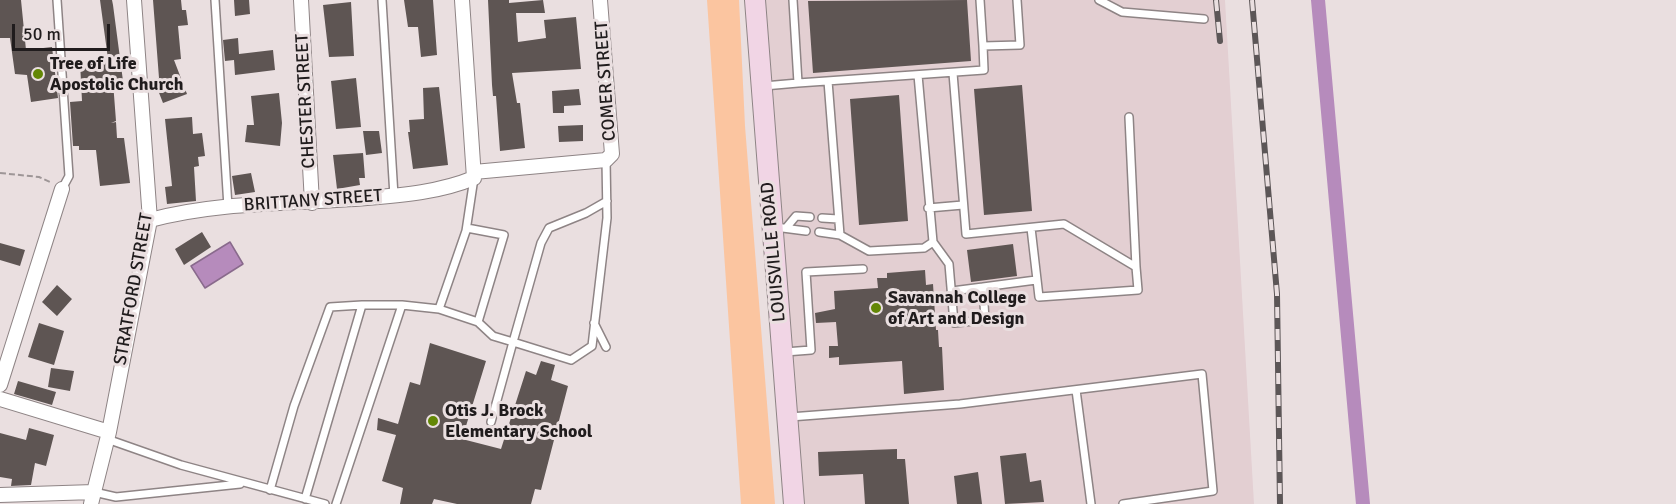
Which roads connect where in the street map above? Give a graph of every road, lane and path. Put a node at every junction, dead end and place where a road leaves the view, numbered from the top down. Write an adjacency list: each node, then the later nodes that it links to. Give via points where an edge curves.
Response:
1 (57, 0): 24 (lane, via 69,176)
2 (134, 0): 34 (street, STRATFORD STREET)
3 (215, 0): 29 (lane)
4 (301, 0): 27 (street, CHESTER STREET)
5 (382, 0): 25 (lane)
6 (462, 0): 23 (street)
7 (600, 0): 21 (street, COMER STREET, via 612,154)
8 (755, 0): 19 (main road, LOUISVILLE ROAD)
9 (793, 0): 18 (lane)
10 (980, 0): 14 (lane)
11 (1017, 0): 14 (lane, via 1020,45)
12 (1099, 0): 13 (lane, via 1122,12)
13 (1204, 20)
14 (983, 46): 15 (lane, via 984,70)
15 (953, 73): 16 (lane); 28 (lane)
16 (918, 75): 17 (lane); 30 (lane)
17 (828, 81): 18 (lane); 33 (lane)
18 (798, 83): 19 (lane)
19 (761, 86): 35 (main road, LOUISVILLE ROAD)
20 (1129, 117): 42 (lane)
21 (606, 159): 23 (street, BRITTANY STREET); 26 (lane)
22 (0, 173): 24 (path, via 39,177)
23 (474, 175): 25 (street, BRITTANY STREET, via 448,188); 36 (lane)
24 (62, 189): 55 (street)
25 (394, 196): 27 (street, BRITTANY STREET)
26 (607, 201): 51 (lane); 52 (lane, via 549,228 541,243)
27 (312, 203): 29 (street, BRITTANY STREET)
28 (963, 205): 30 (lane); 37 (lane, via 966,234)
29 (228, 207): 34 (street, BRITTANY STREET)
30 (928, 208): 41 (lane)
31 (810, 217): 35 (lane, via 796,216)
32 (822, 218): 33 (lane)
33 (838, 219): 40 (lane)
34 (150, 220): 60 (street, STRATFORD STREET)
35 (779, 227): 38 (lane); 54 (main road, LOUISVILLE ROAD)
36 (467, 228): 49 (lane); 50 (lane, via 504,235)
37 (1031, 228): 42 (lane, via 1065,224); 44 (lane)
38 (806, 231)
39 (819, 232): 40 (lane)
40 (840, 235): 41 (lane, via 869,250 924,248)
41 (933, 242): 46 (lane, via 949,264)
42 (1136, 267): 44 (lane, via 1138,290 1039,297)
43 (863, 269): 54 (lane, via 806,272 811,350)
44 (1036, 280): 45 (lane)
45 (983, 287): 46 (lane); 46 (lane, via 985,320 954,323)
46 (951, 291)
47 (362, 305): 48 (lane); 62 (lane, via 330,307 294,406); 65 (lane)
48 (402, 305): 49 (lane); 67 (lane)
49 (439, 309): 50 (lane)
50 (478, 322): 52 (lane, via 493,336)
51 (594, 323): 52 (lane, via 592,346 571,360); 53 (lane)
52 (513, 342): 59 (lane)
53 (606, 347)
54 (782, 352): 58 (main road, LOUISVILLE ROAD)
55 (0, 385)
56 (1076, 390): 58 (lane, via 960,404); 69 (lane); 70 (lane, via 1202,374 1213,491)
57 (0, 399): 60 (street)
58 (788, 417): 68 (main road, LOUISVILLE ROAD)
59 (491, 422)
60 (108, 435): 61 (lane); 64 (street, STRATFORD STREET)
61 (244, 483): 62 (lane); 64 (lane)
62 (270, 490): 65 (lane)
63 (0, 495): 64 (street)
64 (93, 498)
65 (305, 499): 66 (lane)
66 (325, 504)
67 (336, 504)
68 (794, 504)
69 (1091, 504)
70 (1123, 504)

